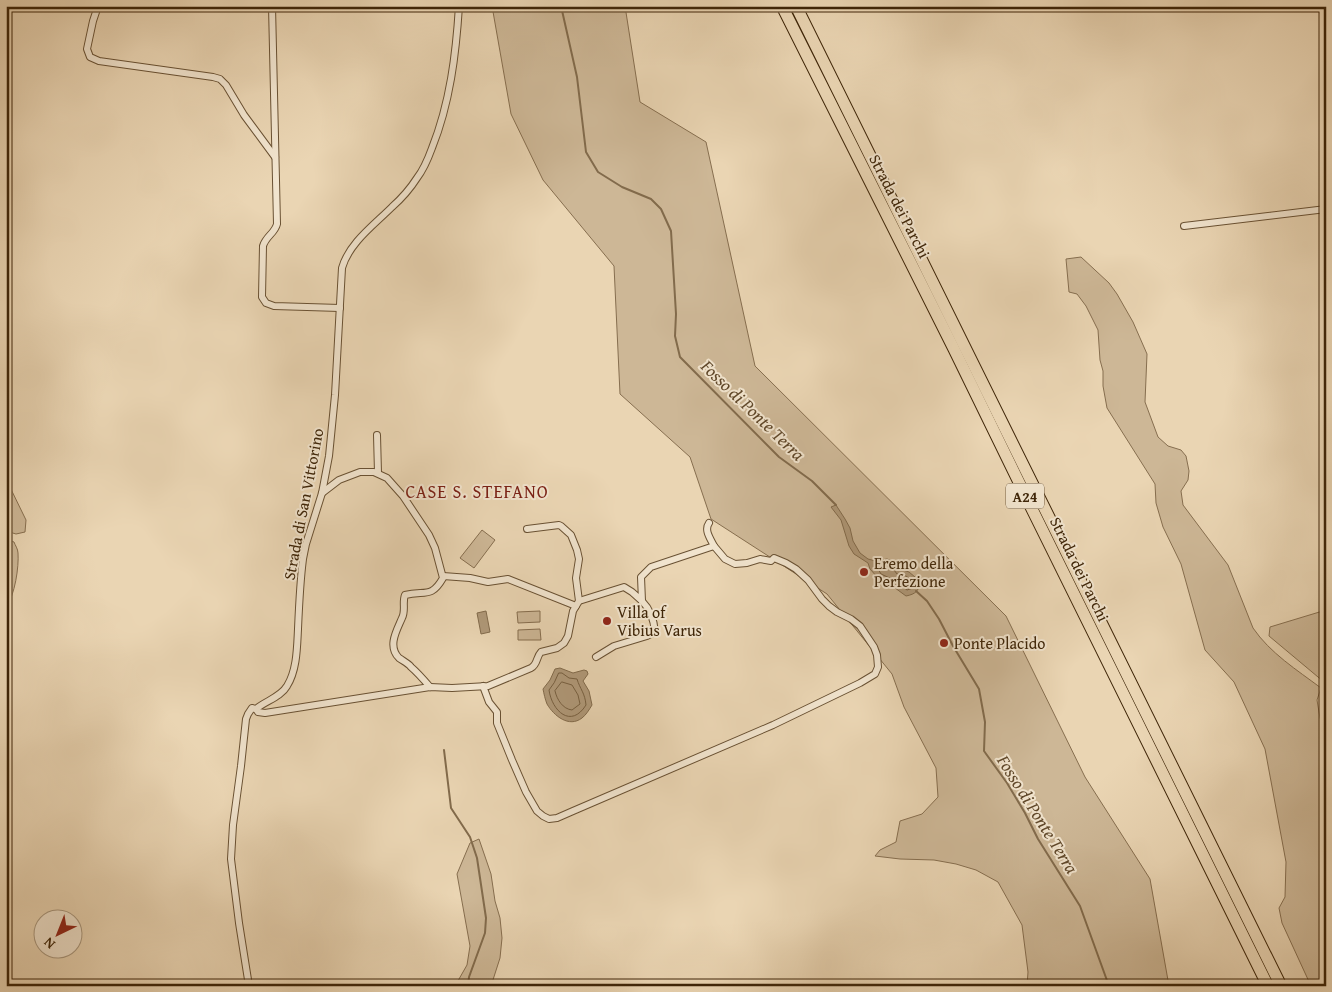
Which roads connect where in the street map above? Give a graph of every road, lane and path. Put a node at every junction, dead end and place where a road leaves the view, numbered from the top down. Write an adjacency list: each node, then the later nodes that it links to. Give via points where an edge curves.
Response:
1 (98, 6): 8 (street, via 87,48 90,57 98,61 220,80)
2 (272, 6): 8 (street)
3 (459, 6): 11 (street, Strada di San Vittorino, via 454,60 437,138 416,180 346,256)
4 (782, 6): 26 (highway, Strada dei Parchi / A24)
5 (796, 6): 27 (highway, Strada dei Parchi / A24)
6 (1322, 6): 7 (street)
7 (1326, 20)
8 (275, 157): 11 (street, via 277,224 263,246 263,299 274,306)
9 (1326, 209): 10 (street)
10 (1184, 226)
11 (340, 308): 14 (street, Strada di San Vittorino, via 329,456)
12 (377, 435): 13 (street)
13 (378, 473): 14 (street, via 352,474); 18 (street, via 401,492 428,533)
14 (322, 493): 24 (street, Strada di San Vittorino, via 303,559 293,671 282,692)
15 (710, 523): 17 (street, via 707,530)
16 (527, 529): 20 (street, via 559,525 571,535 579,558 576,576)
17 (714, 546): 19 (street, via 651,567 642,577); 22 (street, via 735,564 760,559 771,561 774,558 796,569 829,606 851,618 861,628 877,655 875,674 773,725 552,819 540,814 529,798 497,723 497,712)
18 (443, 576): 20 (street, via 488,582 508,579); 23 (street, via 430,593 405,595 404,614 393,642 396,654)
19 (642, 600): 20 (street, via 624,587); 21 (street, via 652,617 655,632 614,646)
20 (578, 603): 22 (street, via 563,644 541,652 531,668)
21 (596, 657)
22 (483, 686): 23 (street)
23 (430, 687): 24 (street, via 265,713)
24 (256, 709): 25 (street, Strada di San Vittorino, via 251,709 246,719 232,845 233,880)
25 (249, 986)
26 (1268, 986)
27 (1281, 986)

